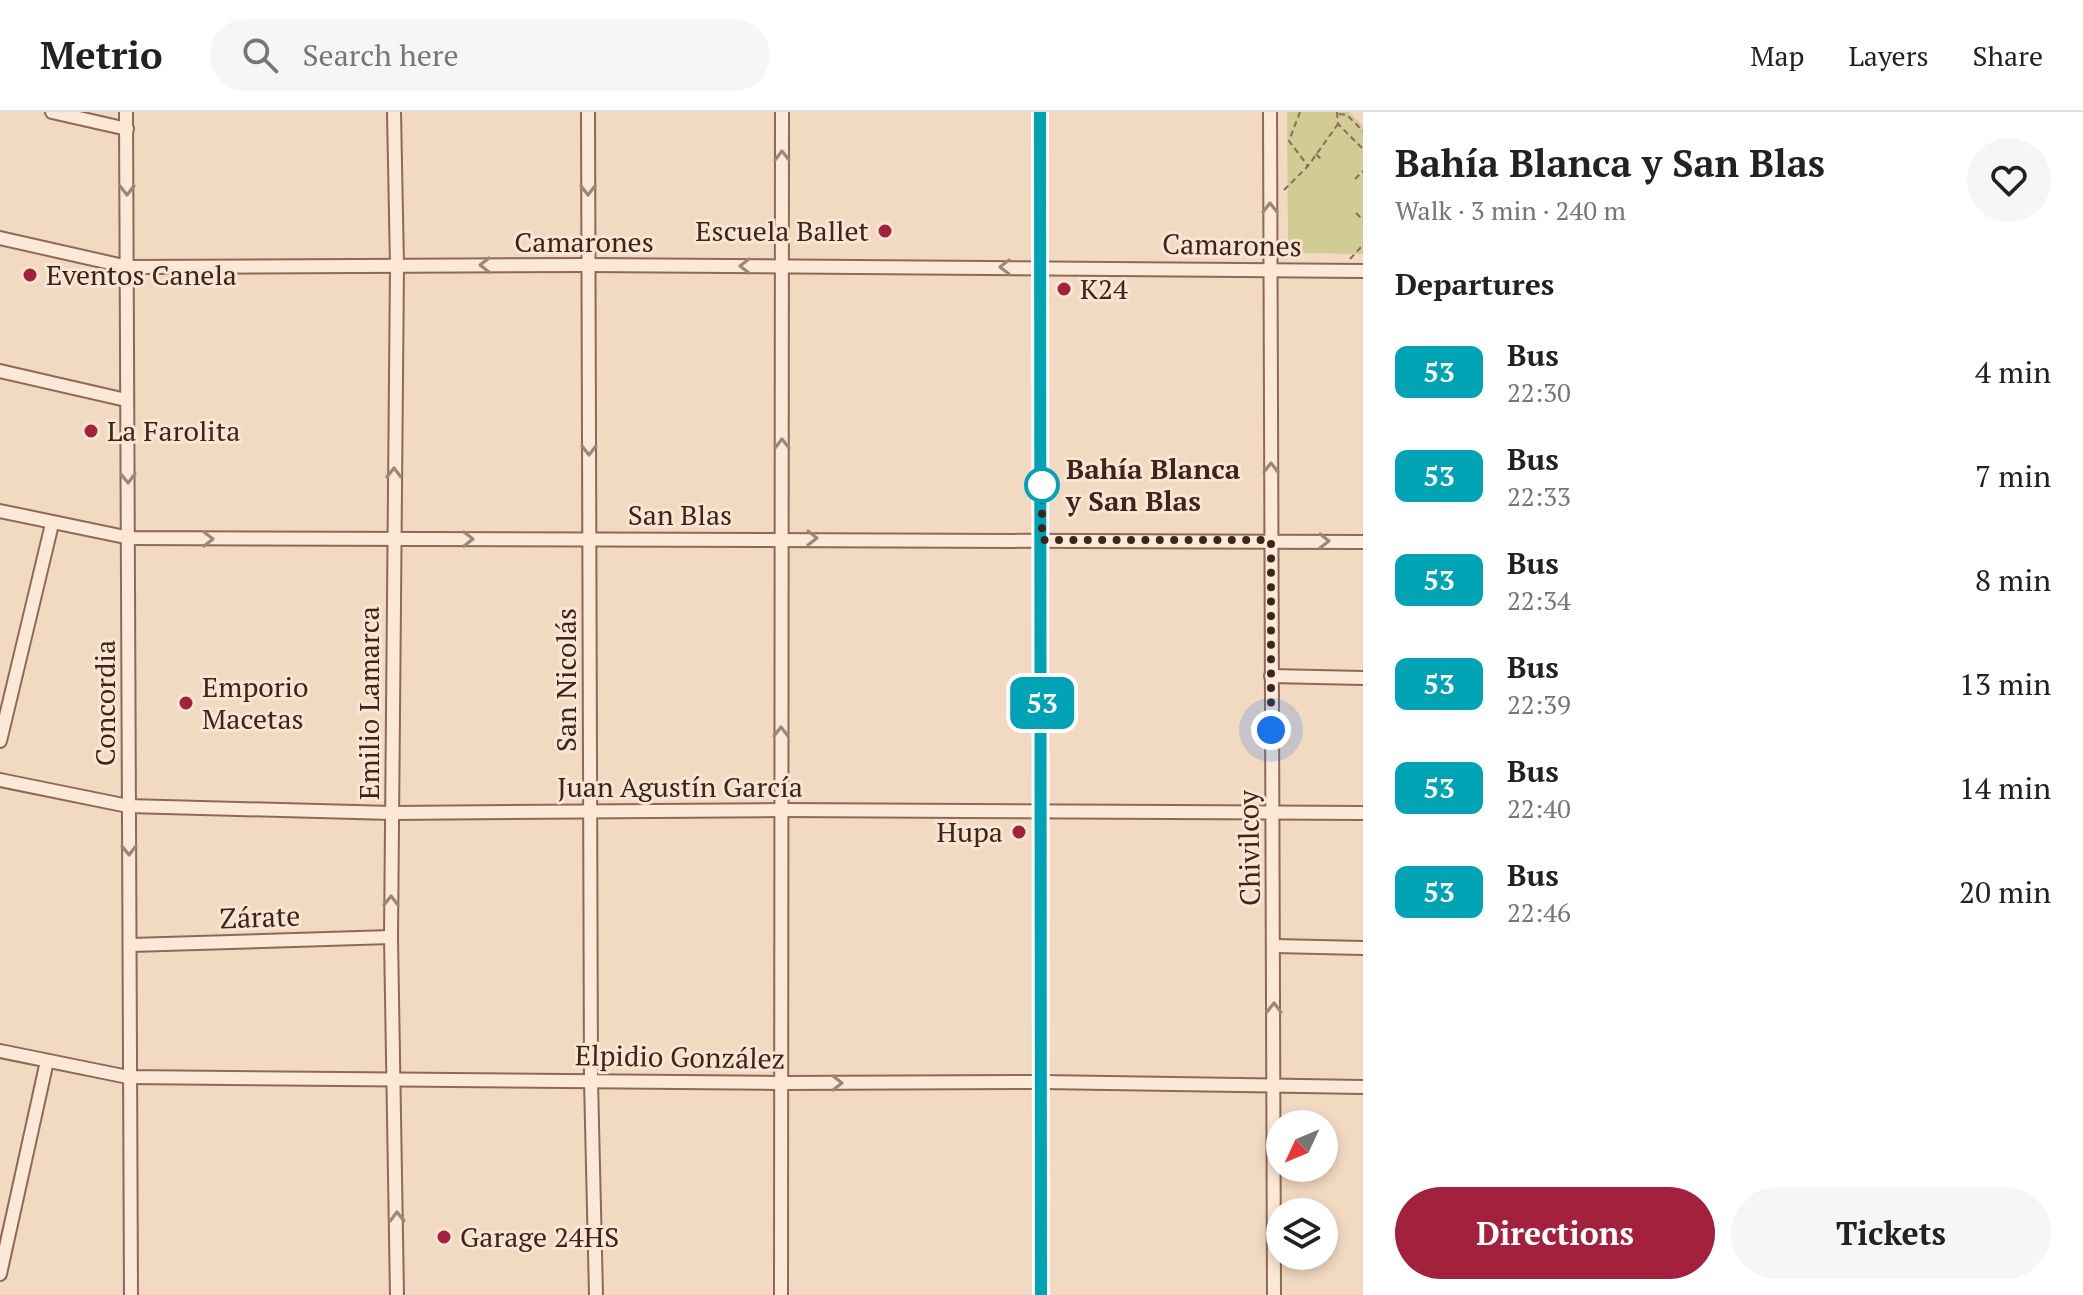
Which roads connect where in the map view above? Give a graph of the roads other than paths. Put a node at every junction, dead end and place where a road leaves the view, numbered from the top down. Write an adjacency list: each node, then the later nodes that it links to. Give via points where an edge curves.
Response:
1 (52, 112): 8 (street)
2 (126, 112): 8 (street, Concordia)
3 (394, 112): 11 (street, Emilio Lamarca)
4 (588, 112): 10 (street, San Nicolás, one-way to 10)
5 (782, 112): 12 (street, one-way to 5)
6 (1040, 112): 14 (street)
7 (1270, 112): 15 (street, Chivilcoy, one-way to 7)
8 (127, 129): 13 (street, Concordia, one-way to 13)
9 (0, 238): 13 (street, Camarones)
10 (588, 265): 11 (street, Camarones, one-way to 11); 12 (street, Camarones, one-way to 10); 23 (street, San Nicolás, one-way to 23)
11 (397, 266): 13 (street, Camarones); 24 (street, Emilio Lamarca, one-way to 11)
12 (781, 266): 14 (street, Camarones, one-way to 12); 22 (street, one-way to 12)
13 (128, 267): 18 (street, Concordia)
14 (1041, 267): 15 (street, Camarones); 25 (street)
15 (1271, 270): 16 (street, Camarones); 26 (street, Chivilcoy, one-way to 15)
16 (1363, 271)
17 (0, 371): 18 (street)
18 (126, 400): 21 (street, Concordia, one-way to 21)
19 (0, 511): 20 (street, San Blas)
20 (52, 524): 21 (street, San Blas); 30 (street)
21 (130, 538): 24 (street, San Blas, one-way to 24); 32 (street, Concordia)
22 (782, 538): 23 (street, San Blas); 25 (street, San Blas, one-way to 25); 33 (street, one-way to 22)
23 (589, 539): 24 (street, San Blas, one-way to 23); 35 (street, San Nicolás)
24 (393, 540): 37 (street, Emilio Lamarca)
25 (1042, 540): 26 (street, San Blas); 34 (street)
26 (1271, 540): 27 (street, San Blas, one-way to 27); 28 (street, Chivilcoy)
27 (1363, 542)
28 (1271, 676): 29 (street); 36 (street, Chivilcoy)
29 (1363, 678)
30 (0, 741)
31 (0, 780): 32 (street, Juan Agustín García)
32 (128, 806): 37 (street, Juan Agustín García); 40 (street, Concordia, one-way to 40)
33 (781, 810): 34 (street, Juan Agustín García); 35 (street, Juan Agustín García); 49 (street)
34 (1041, 810): 36 (street, Juan Agustín García); 48 (street)
35 (591, 811): 37 (street, Juan Agustín García); 47 (street, San Nicolás)
36 (1272, 811): 38 (street, Juan Agustín García); 41 (street, Chivilcoy)
37 (392, 813): 39 (street, Emilio Lamarca, one-way to 37)
38 (1363, 813)
39 (391, 937): 40 (street, Zárate); 46 (street, Emilio Lamarca)
40 (131, 945): 45 (street, Concordia)
41 (1275, 946): 42 (street); 50 (street, Chivilcoy, one-way to 41)
42 (1363, 948)
43 (0, 1051): 44 (street, Elpidio González)
44 (47, 1061): 45 (street, Elpidio González); 52 (street)
45 (128, 1077): 46 (street, Elpidio González); 53 (street, Concordia)
46 (395, 1080): 47 (street, Elpidio González); 54 (street, Emilio Lamarca, one-way to 46)
47 (591, 1080): 49 (street, Elpidio González); 55 (street, San Nicolás)
48 (1042, 1082): 49 (street, Elpidio González, one-way to 48); 50 (street, Elpidio González); 57 (street)
49 (781, 1083): 56 (street)
50 (1273, 1086): 51 (street, Elpidio González); 58 (street, Chivilcoy)
51 (1363, 1087)
52 (0, 1274)
53 (131, 1295)
54 (397, 1295)
55 (596, 1295)
56 (781, 1295)
57 (1041, 1295)
58 (1274, 1295)

